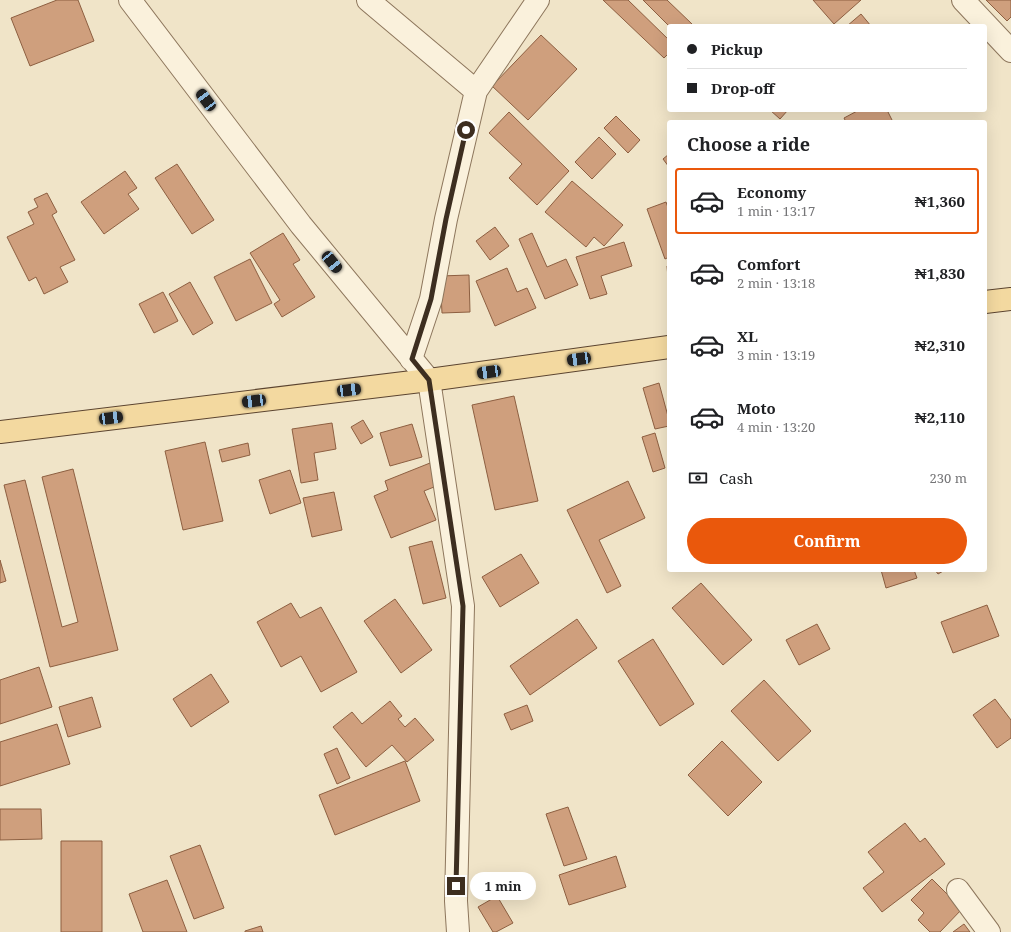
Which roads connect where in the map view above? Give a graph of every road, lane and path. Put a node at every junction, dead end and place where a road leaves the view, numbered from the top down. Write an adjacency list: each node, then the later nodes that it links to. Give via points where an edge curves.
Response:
1 (130, 0): 12 (street, via 302,225)
2 (368, 0): 8 (street)
3 (538, 0): 8 (street)
4 (963, 0): 5 (street)
5 (986, 24)
6 (987, 26): 7 (street)
7 (1011, 51)
8 (476, 91): 12 (street, via 446,219 431,299)
9 (1011, 299): 10 (main road)
10 (987, 302)
11 (667, 347): 13 (main road)
12 (412, 359): 13 (street)
13 (429, 380): 14 (main road); 16 (street, via 463,606 456,901)
14 (0, 432)
15 (958, 890): 17 (street)
16 (458, 932)
17 (989, 932)

